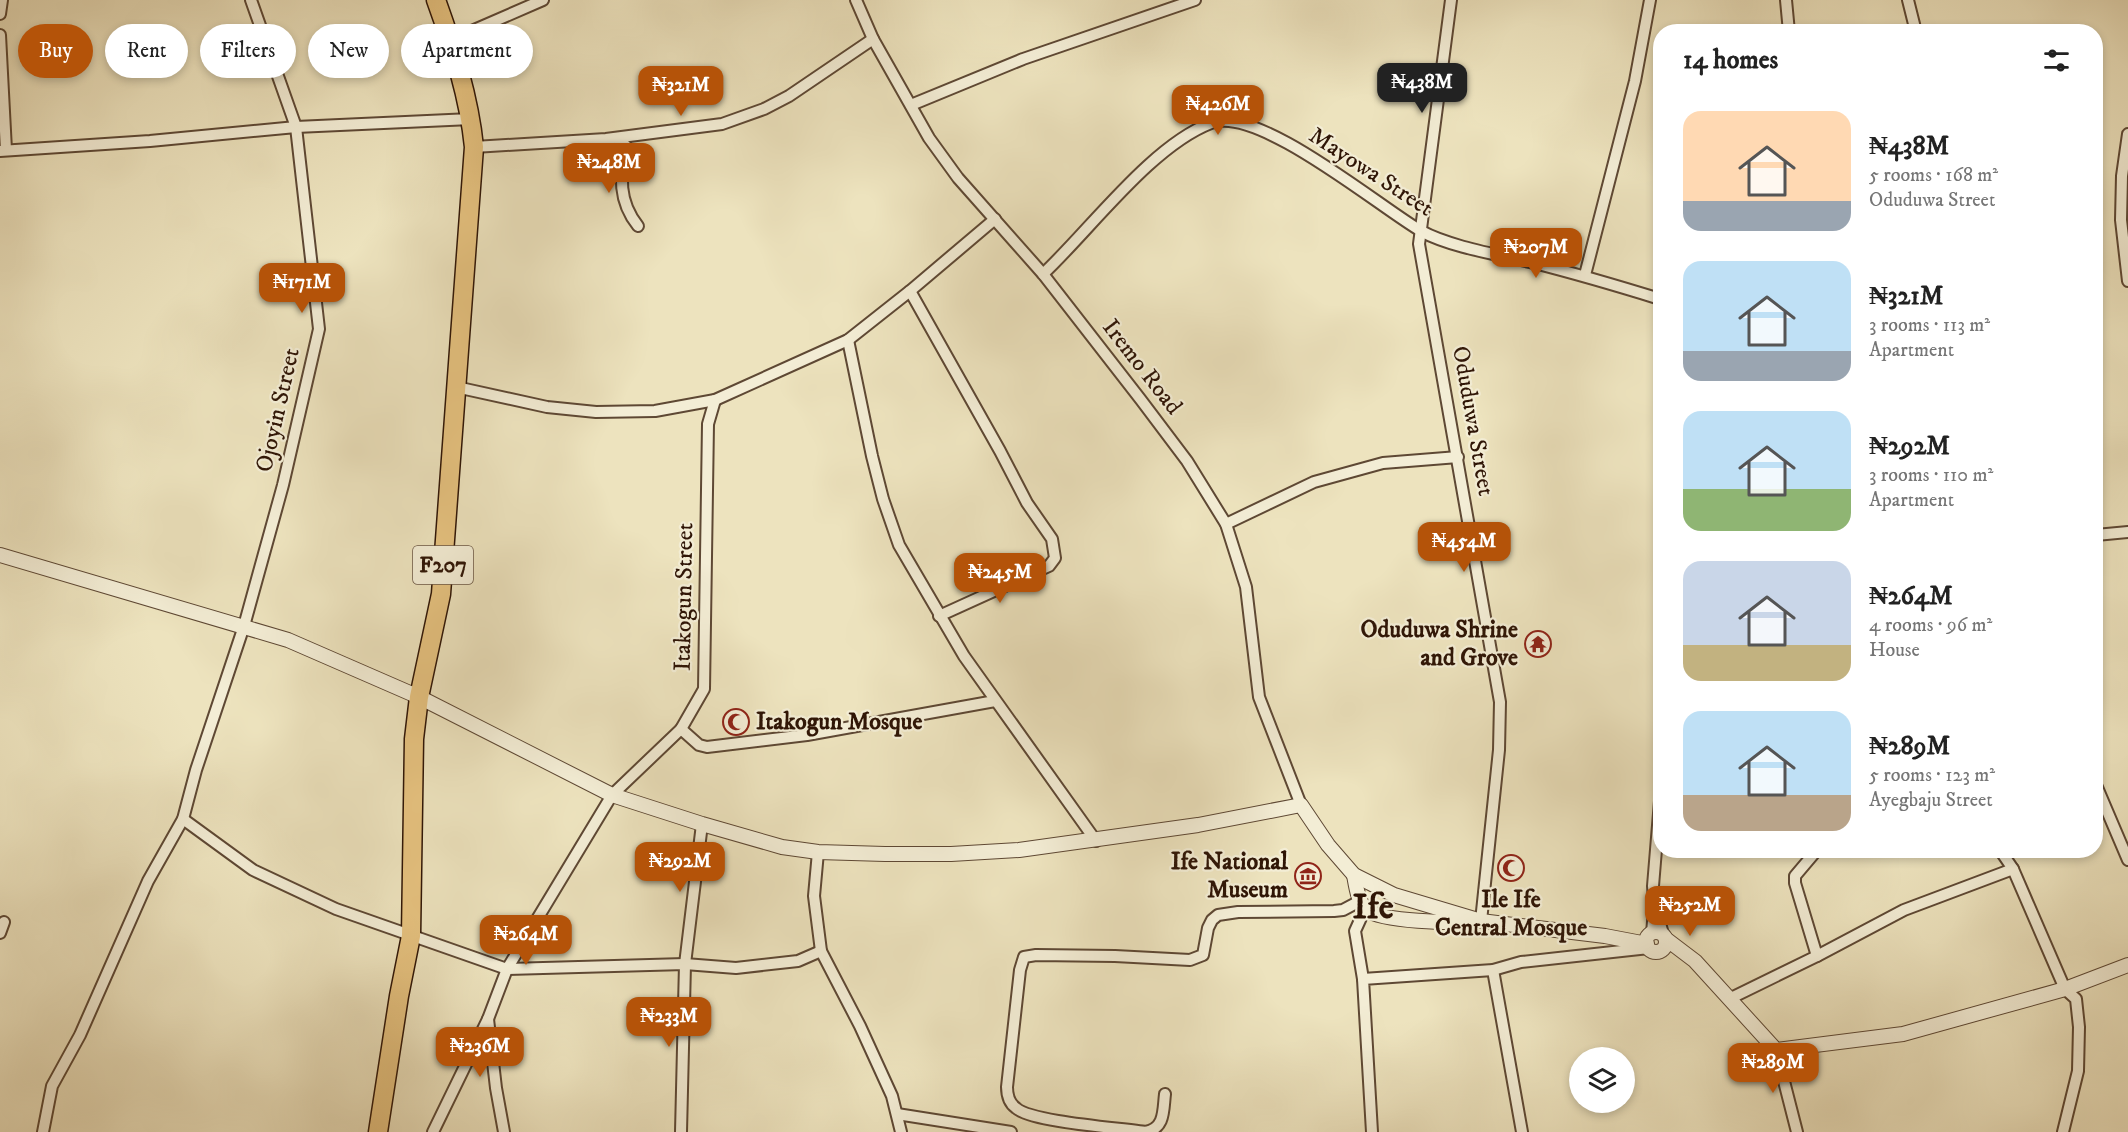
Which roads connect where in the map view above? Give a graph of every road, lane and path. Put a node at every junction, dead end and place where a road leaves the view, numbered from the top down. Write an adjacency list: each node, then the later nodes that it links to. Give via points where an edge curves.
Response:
1 (2, 0): 11 (street)
2 (250, 0): 21 (street, Ojoyin Street)
3 (436, 0): 12 (main road, F207)
4 (543, 0): 13 (street)
5 (856, 0): 17 (street, Iremo Road)
6 (1195, 0): 19 (street, via 1023,59)
7 (1451, 0): 28 (street, Oduduwa Street)
8 (1650, 0): 30 (street, via 1635,81)
9 (1786, 0): 14 (street)
10 (1908, 0): 15 (street)
11 (0, 14)
12 (445, 24)
13 (488, 24)
14 (1788, 24)
15 (1914, 24)
16 (0, 35): 25 (street)
17 (873, 39): 19 (street, Iremo Road); 23 (street, via 789,96 741,118 711,126)
18 (461, 78): 20 (main road, F207)
19 (911, 105): 26 (street, Iremo Road, via 958,178)
20 (471, 119): 21 (street); 24 (main road, F207)
21 (296, 127): 25 (street); 43 (street, Ojoyin Street, via 319,329 283,485)
22 (2128, 134): 31 (street, via 2121,220)
23 (617, 138): 24 (street); 27 (street, via 626,146 622,165 625,204)
24 (474, 147): 35 (main road, F207)
25 (3, 151)
26 (995, 219): 29 (street, Iremo Road); 32 (street)
27 (638, 226)
28 (1421, 231): 29 (street, Mayowa Street, via 1287,143 1237,122 1213,122 1185,136 1147,167); 30 (street, Mayowa Street, via 1463,247); 37 (street, Oduduwa Street, via 1419,244)
29 (1043, 274): 38 (street, Iremo Road, via 1187,461)
30 (1585, 275): 33 (street, Mayowa Street)
31 (2128, 281)
32 (910, 291): 34 (street); 42 (street, via 1055,549 1049,566)
33 (1653, 297)
34 (848, 340): 36 (street); 42 (street, via 883,499 899,545)
35 (456, 387): 36 (street, via 547,408 596,412 655,411); 44 (main road, F207, via 441,594)
36 (715, 400): 46 (street, Itakogun Street, via 708,424 704,688)
37 (1458, 457): 38 (street, via 1383,463 1314,482); 63 (street, Oduduwa Street, via 1500,702 1499,750)
38 (1226, 524): 49 (street, Iremo Road, via 1246,587 1259,697)
39 (2128, 532): 40 (street)
40 (2103, 534)
41 (0, 555): 43 (street)
42 (939, 616): 45 (street)
43 (244, 626): 44 (street, via 288,640); 50 (street, Ojoyin Street)
44 (420, 697): 47 (street); 66 (main road, F207, via 414,739)
45 (995, 701): 46 (street, via 807,735 707,747); 52 (street)
46 (681, 729): 47 (street, Itakogun Street)
47 (612, 795): 51 (street); 72 (street, Itakogun Street)
48 (2103, 801): 57 (street)
49 (1301, 805): 52 (street); 59 (street)
50 (183, 819): 66 (street, via 253,870 336,909); 81 (street, Ojoyin Street, via 148,881 80,1035 52,1086)
51 (702, 825): 53 (street, via 782,847); 70 (street)
52 (1095, 841): 53 (street, via 951,854)
53 (818, 852): 68 (street, via 814,896)
54 (1655, 858): 67 (street)
55 (1810, 858): 69 (street, via 1795,876 1795,883)
56 (2005, 858): 58 (street)
57 (2128, 860)
58 (2013, 869): 69 (street, via 1904,910); 75 (street)
59 (1354, 875): 60 (street); 61 (street)
60 (1394, 895): 62 (street); 63 (street)
61 (1363, 905): 62 (street, via 1373,914); 74 (street, via 1355,931); 79 (street, via 1334,912 1218,915 1212,920 1203,955 1190,960 1024,957 1007,1087 1016,1109 1027,1115 1146,1132 1162,1120)
62 (1391, 918): 63 (street)
63 (1481, 921): 67 (street)
64 (4, 922): 65 (street)
65 (0, 933)
66 (411, 936): 72 (street); 82 (main road, F207)
67 (1655, 941): 73 (street); 76 (street, via 1695,961)
68 (821, 951): 70 (street, via 798,961 736,968); 80 (street, via 874,1056)
69 (1817, 956): 76 (street)
70 (685, 964): 72 (street); 85 (street)
71 (2128, 965): 75 (street)
72 (507, 969): 77 (street, Itakogun Street)
73 (1493, 970): 74 (street); 89 (street)
74 (1363, 980): 88 (street)
75 (2065, 988): 78 (street, via 1903,1034); 91 (street, via 2076,999 2079,1027 2078,1071)
76 (1730, 999): 78 (street)
77 (488, 1019): 83 (street, Itakogun Street); 84 (street)
78 (1776, 1050): 90 (street)
79 (1166, 1094)
80 (897, 1114): 86 (street); 87 (street)
81 (43, 1132)
82 (378, 1132)
83 (434, 1132)
84 (504, 1132)
85 (681, 1132)
86 (901, 1132)
87 (1011, 1132)
88 (1372, 1132)
89 (1522, 1132)
90 (1797, 1132)
91 (2063, 1132)

